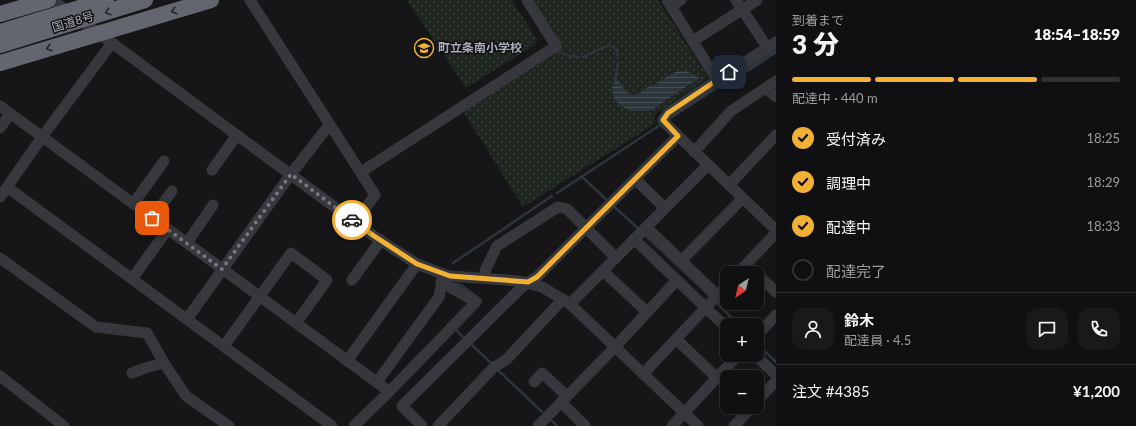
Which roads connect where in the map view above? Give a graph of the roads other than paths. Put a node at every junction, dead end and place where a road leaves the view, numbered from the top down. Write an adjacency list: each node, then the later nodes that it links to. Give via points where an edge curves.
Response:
1 (48, 0): 12 (highway)
2 (52, 0): 15 (street)
3 (106, 0): 13 (highway, 国道8号, bridge)
4 (145, 0): 13 (highway, 国道8号, one-way to 13, bridge)
5 (211, 0): 15 (highway, one-way to 15)
6 (250, 0): 27 (street)
7 (527, 0): 37 (street, via 556,46)
8 (681, 0): 10 (street)
9 (757, 0): 11 (street)
10 (669, 3): 16 (street)
11 (739, 5): 16 (street); 18 (street)
12 (0, 14)
13 (44, 25): 14 (highway, 国道8号); 19 (highway, 国道8号)
14 (0, 32)
15 (99, 33): 17 (street); 20 (highway, one-way to 20)
16 (693, 41): 21 (street)
17 (112, 43): 29 (street); 32 (street)
18 (772, 44): 21 (street)
19 (0, 45)
20 (0, 63)
21 (717, 80): 31 (street, via 668,113 663,120)
22 (776, 81): 23 (street)
23 (766, 88): 24 (street); 33 (street, via 731,111)
24 (776, 97)
25 (0, 106): 26 (street)
26 (10, 114): 28 (street); 32 (street)
27 (330, 126): 37 (street); 38 (street)
28 (0, 128)
29 (237, 135): 36 (street); 38 (street)
30 (776, 135): 40 (street)
31 (678, 136): 33 (street); 39 (street)
32 (42, 137): 41 (street); 45 (street)
33 (694, 152): 35 (street)
34 (164, 161): 45 (street)
35 (708, 164): 40 (street); 47 (street)
36 (212, 170)
37 (361, 172): 49 (street, via 375,195)
38 (291, 174): 49 (street); 61 (street)
39 (635, 179): 47 (street); 50 (street)
40 (729, 185): 44 (street)
41 (7, 187): 43 (street); 65 (street)
42 (172, 191): 48 (street)
43 (0, 197)
44 (743, 198): 52 (street); 58 (street)
45 (133, 204): 48 (street)
46 (213, 205): 55 (street)
47 (665, 208): 53 (street)
48 (152, 218): 51 (street)
49 (355, 222): 54 (street)
50 (586, 228): 57 (street); 64 (street, via 567,209 558,207 497,246 485,271); 69 (street, via 537,277)
51 (168, 229): 55 (street); 65 (street)
52 (776, 232): 60 (street)
53 (640, 233): 57 (street); 58 (street); 67 (street)
54 (380, 240): 59 (street); 66 (street)
55 (187, 243): 61 (street)
56 (0, 258): 87 (street, via 96,327 146,333)
57 (616, 258): 62 (street)
58 (682, 261): 73 (street)
59 (417, 264): 63 (street); 84 (street)
60 (747, 264)
61 (222, 269): 72 (street); 78 (street)
62 (603, 271): 74 (street); 75 (street)
63 (442, 278): 64 (street); 84 (street, via 439,297 381,386); 102 (street, via 476,302)
64 (485, 278): 69 (street)
65 (132, 279): 78 (street)
66 (352, 280)
67 (677, 280): 73 (street); 75 (street)
68 (764, 280): 71 (street)
69 (528, 282): 74 (street, via 542,287); 103 (street, via 402,406)
70 (720, 292): 73 (street)
71 (776, 292)
72 (259, 296): 79 (street); 79 (street, via 291,253 328,280); 82 (street)
73 (711, 301): 77 (street); 81 (street)
74 (566, 302): 83 (street); 104 (street, via 506,360 494,367)
75 (647, 312): 83 (street)
76 (776, 315): 80 (street)
77 (721, 318)
78 (187, 319): 82 (street)
79 (296, 323): 84 (street)
80 (764, 328)
81 (676, 339): 89 (street); 92 (street)
82 (224, 346): 101 (street)
83 (615, 347): 89 (street); 96 (street)
84 (347, 361)
85 (732, 362): 92 (street)
86 (762, 362): 90 (street)
87 (164, 363): 88 (street); 100 (street, via 186,396)
88 (132, 373)
89 (643, 374): 97 (street)
90 (776, 375)
91 (0, 376): 99 (street)
92 (717, 378): 97 (street)
93 (776, 381): 95 (street)
94 (534, 382): 96 (street, via 542,372)
95 (764, 394)
96 (564, 399): 105 (street); 106 (street)
97 (684, 413): 107 (street); 108 (street)
98 (745, 414): 109 (street)
99 (64, 426)
100 (229, 426)
101 (332, 426)
102 (354, 426)
103 (422, 426)
104 (438, 426)
105 (538, 426)
106 (585, 426)
107 (672, 426)
108 (698, 426)
109 (734, 426)

